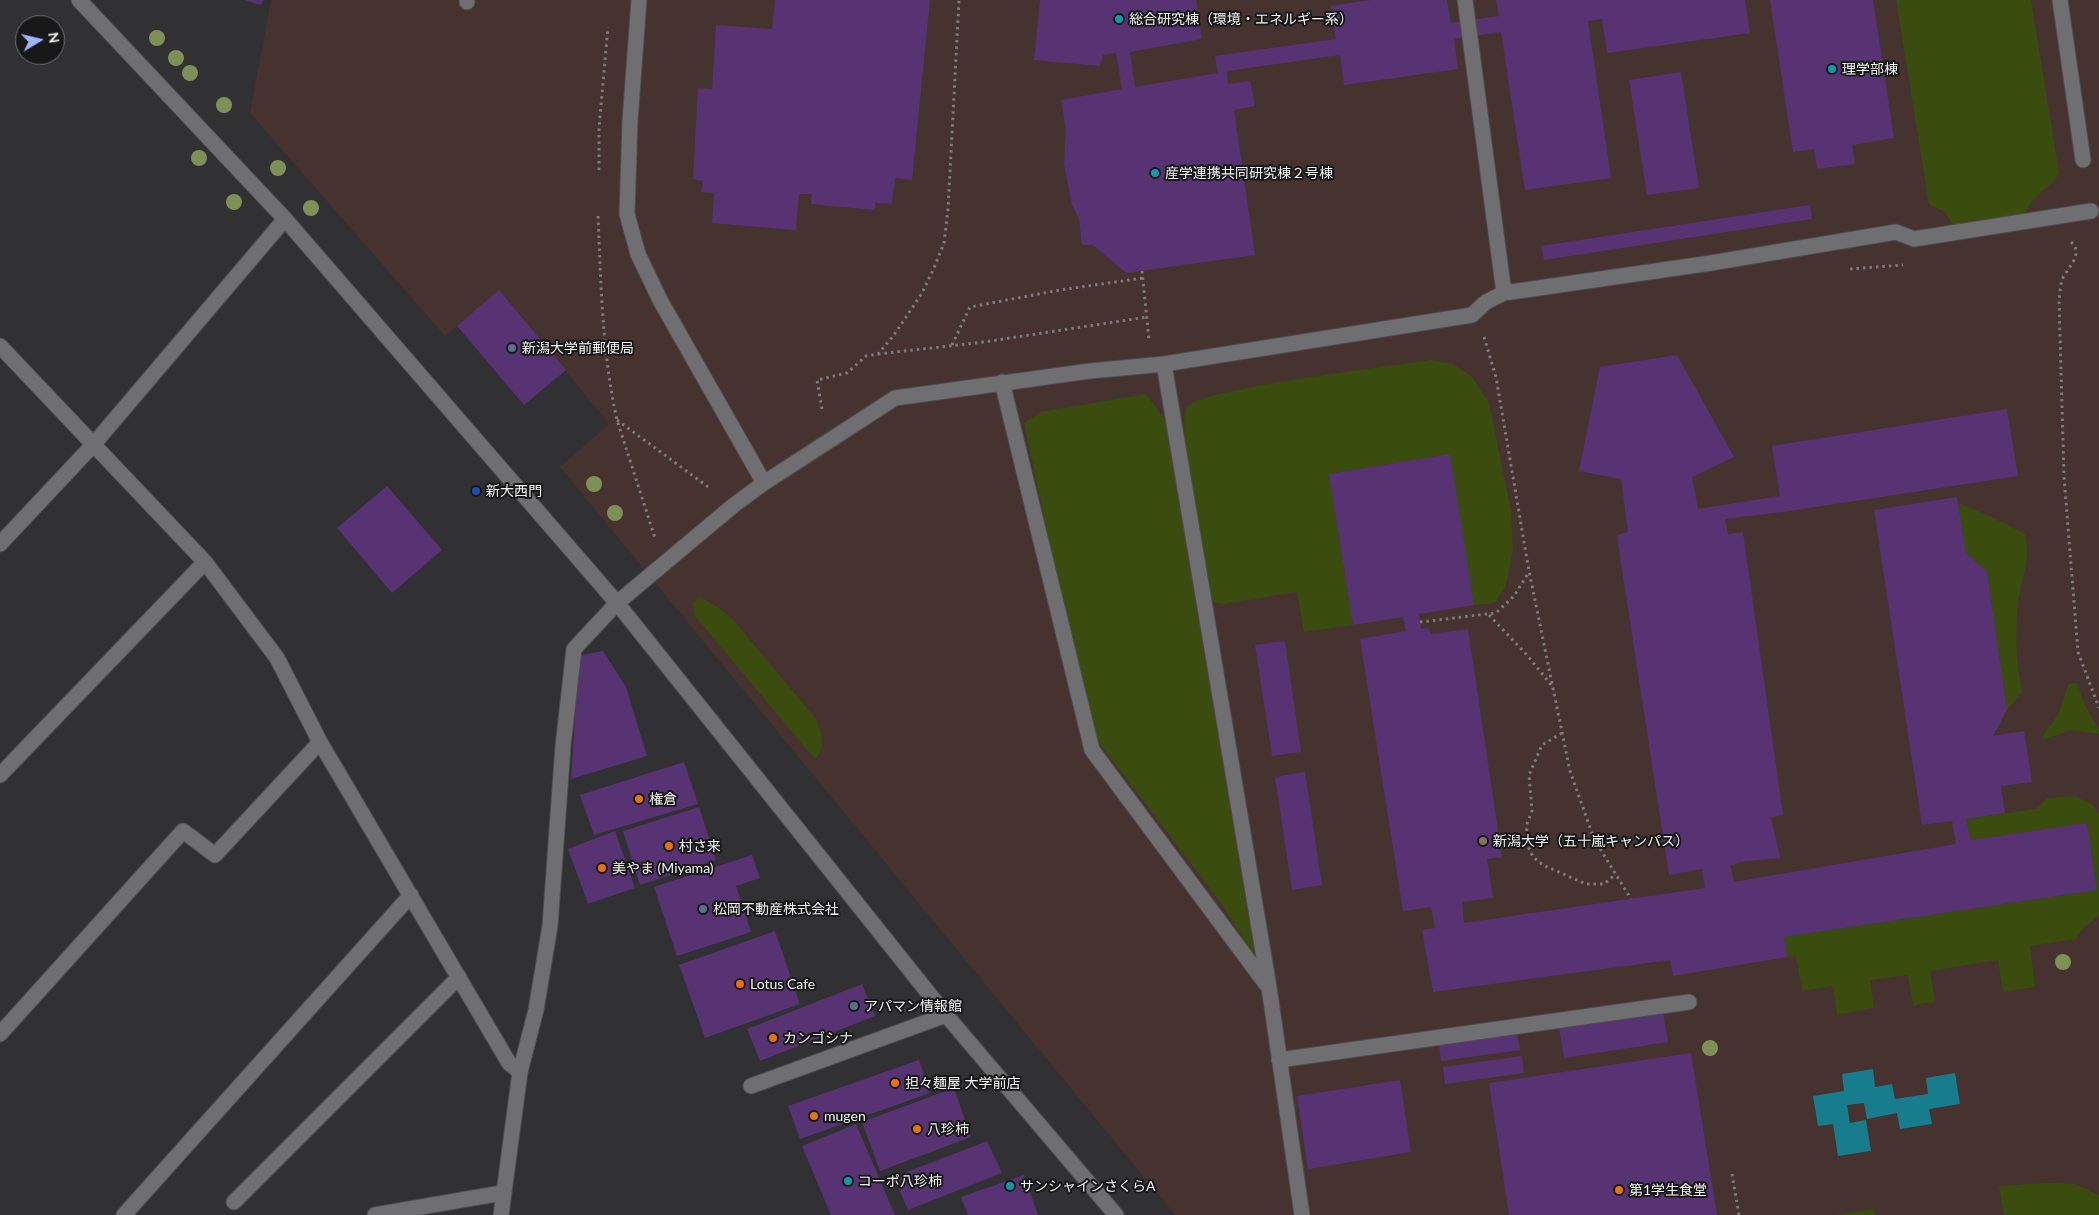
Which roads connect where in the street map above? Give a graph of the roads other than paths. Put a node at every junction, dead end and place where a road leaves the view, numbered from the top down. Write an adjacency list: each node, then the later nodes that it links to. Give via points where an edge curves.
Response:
1 (79, 0): 7 (street)
2 (639, 0): 13 (street, via 627,214 638,254 660,300)
3 (1465, 0): 8 (street)
4 (2060, 0): 5 (street)
5 (2083, 160)
6 (2091, 211): 8 (street, via 1914,239 1896,232)
7 (285, 219): 12 (street); 16 (street)
8 (1504, 293): 10 (street, via 1486,302 1472,315)
9 (0, 346): 12 (street)
10 (1158, 365): 11 (street); 21 (street)
11 (1002, 382): 13 (street, via 895,398); 21 (street, via 1092,750)
12 (93, 445): 14 (street); 15 (street)
13 (764, 483): 16 (street)
14 (0, 544)
15 (205, 562): 17 (street, via 277,658); 18 (street)
16 (617, 603): 23 (street); 26 (street, via 574,649 550,926 536,1010)
17 (320, 742): 19 (street); 24 (street, via 215,855 183,831)
18 (0, 775)
19 (412, 895): 20 (street); 30 (street)
20 (459, 977): 26 (street, via 509,1063); 29 (street)
21 (1268, 987): 25 (street)
22 (1689, 1002): 25 (street)
23 (946, 1015): 27 (street); 33 (street)
24 (0, 1034)
25 (1279, 1060): 34 (street)
26 (520, 1072): 28 (street)
27 (751, 1086)
28 (502, 1193): 31 (street); 32 (street)
29 (234, 1202)
30 (124, 1215)
31 (375, 1215)
32 (500, 1215)
33 (1116, 1215)
34 (1302, 1215)

